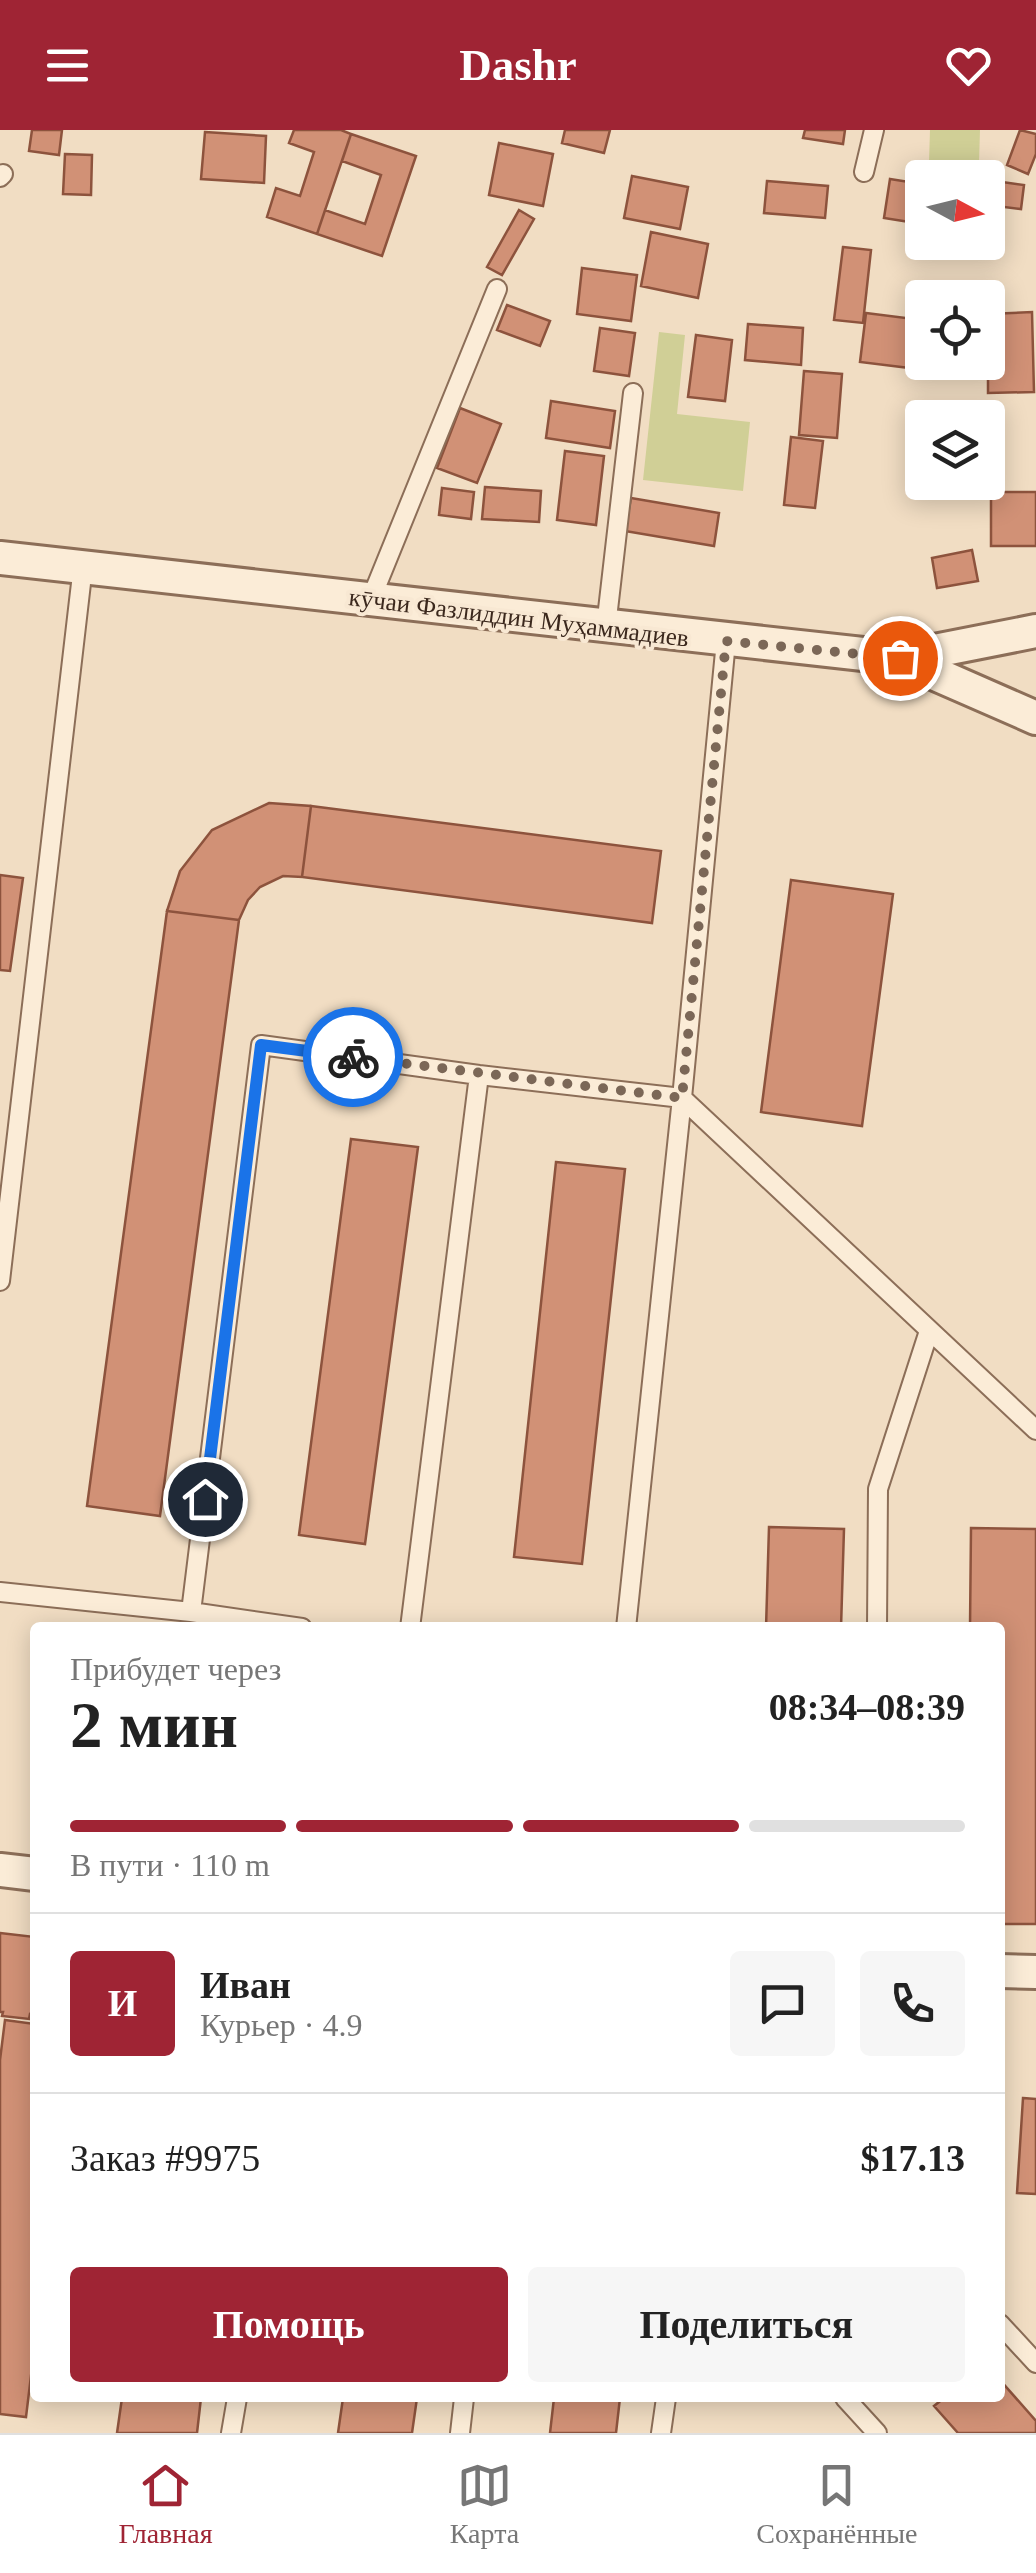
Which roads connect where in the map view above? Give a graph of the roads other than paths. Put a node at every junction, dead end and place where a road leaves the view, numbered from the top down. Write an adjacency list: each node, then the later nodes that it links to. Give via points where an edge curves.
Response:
1 (874, 130): 2 (lane)
2 (864, 172)
3 (497, 290): 7 (lane)
4 (633, 392): 8 (lane)
5 (0, 558): 6 (street, кӯчаи Фазлиддин Муҳаммадиев)
6 (83, 566): 7 (street, кӯчаи Фазлиддин Муҳаммадиев); 15 (lane)
7 (371, 600): 8 (street, кӯчаи Фазлиддин Муҳаммадиев)
8 (606, 627): 10 (street, кӯчаи Фазлиддин Муҳаммадиев)
9 (1036, 631): 11 (street, кӯчаи Фазлиддин Муҳаммадиев)
10 (726, 641): 11 (street, кӯчаи Фазлиддин Муҳаммадиев); 14 (lane)
11 (900, 658): 12 (street)
12 (1036, 718)
13 (479, 1075): 14 (lane); 20 (lane, via 261,1045); 22 (lane)
14 (682, 1098): 17 (lane); 23 (lane)
15 (8, 1128): 16 (lane)
16 (0, 1281)
17 (929, 1330): 18 (lane); 24 (lane, via 878,1490)
18 (1036, 1430)
19 (0, 1592): 20 (lane)
20 (191, 1612): 21 (lane)
21 (260, 1622)
22 (411, 1622)
23 (627, 1622)
24 (876, 1622)
25 (0, 1870): 26 (street)
26 (30, 1873)
27 (1005, 1970): 28 (street)
28 (1036, 1972)
29 (1005, 2329): 30 (lane)
30 (1036, 2363)
31 (235, 2402): 35 (lane)
32 (464, 2402): 36 (lane)
33 (666, 2402): 37 (lane)
34 (849, 2402): 38 (lane)
35 (231, 2433)
36 (460, 2433)
37 (662, 2433)
38 (877, 2433)

